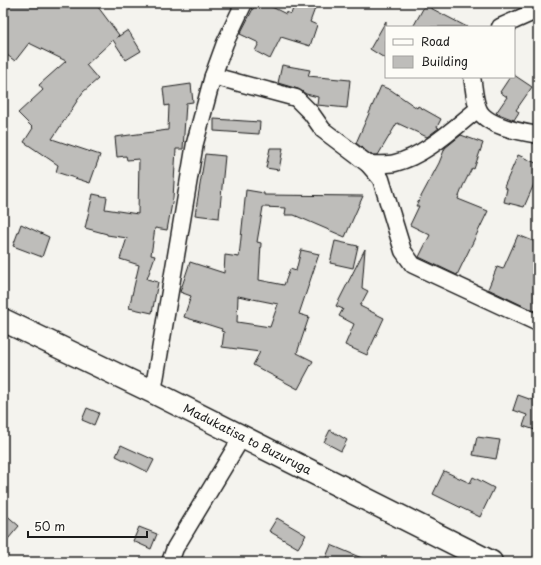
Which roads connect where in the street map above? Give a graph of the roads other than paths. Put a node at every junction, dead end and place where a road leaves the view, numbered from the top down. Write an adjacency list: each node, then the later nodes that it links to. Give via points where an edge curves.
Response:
1 (244, 3): 4 (street, via 224,43)
2 (538, 10): 3 (street)
3 (502, 26)
4 (213, 76): 8 (street, via 296,98 323,130); 11 (street, via 195,143)
5 (472, 78): 6 (street)
6 (478, 109): 7 (street, via 485,119 516,131); 8 (street, via 438,141 412,156 396,163)
7 (538, 135)
8 (368, 164): 10 (street, via 381,179 403,251 413,265)
9 (3, 320): 11 (main road, Madukatisa to Buzuruga)
10 (538, 322)
11 (153, 392): 12 (main road, Madukatisa to Buzuruga)
12 (242, 437): 13 (street, via 175,548); 14 (main road, Madukatisa to Buzuruga)
13 (170, 562)
14 (491, 562)

